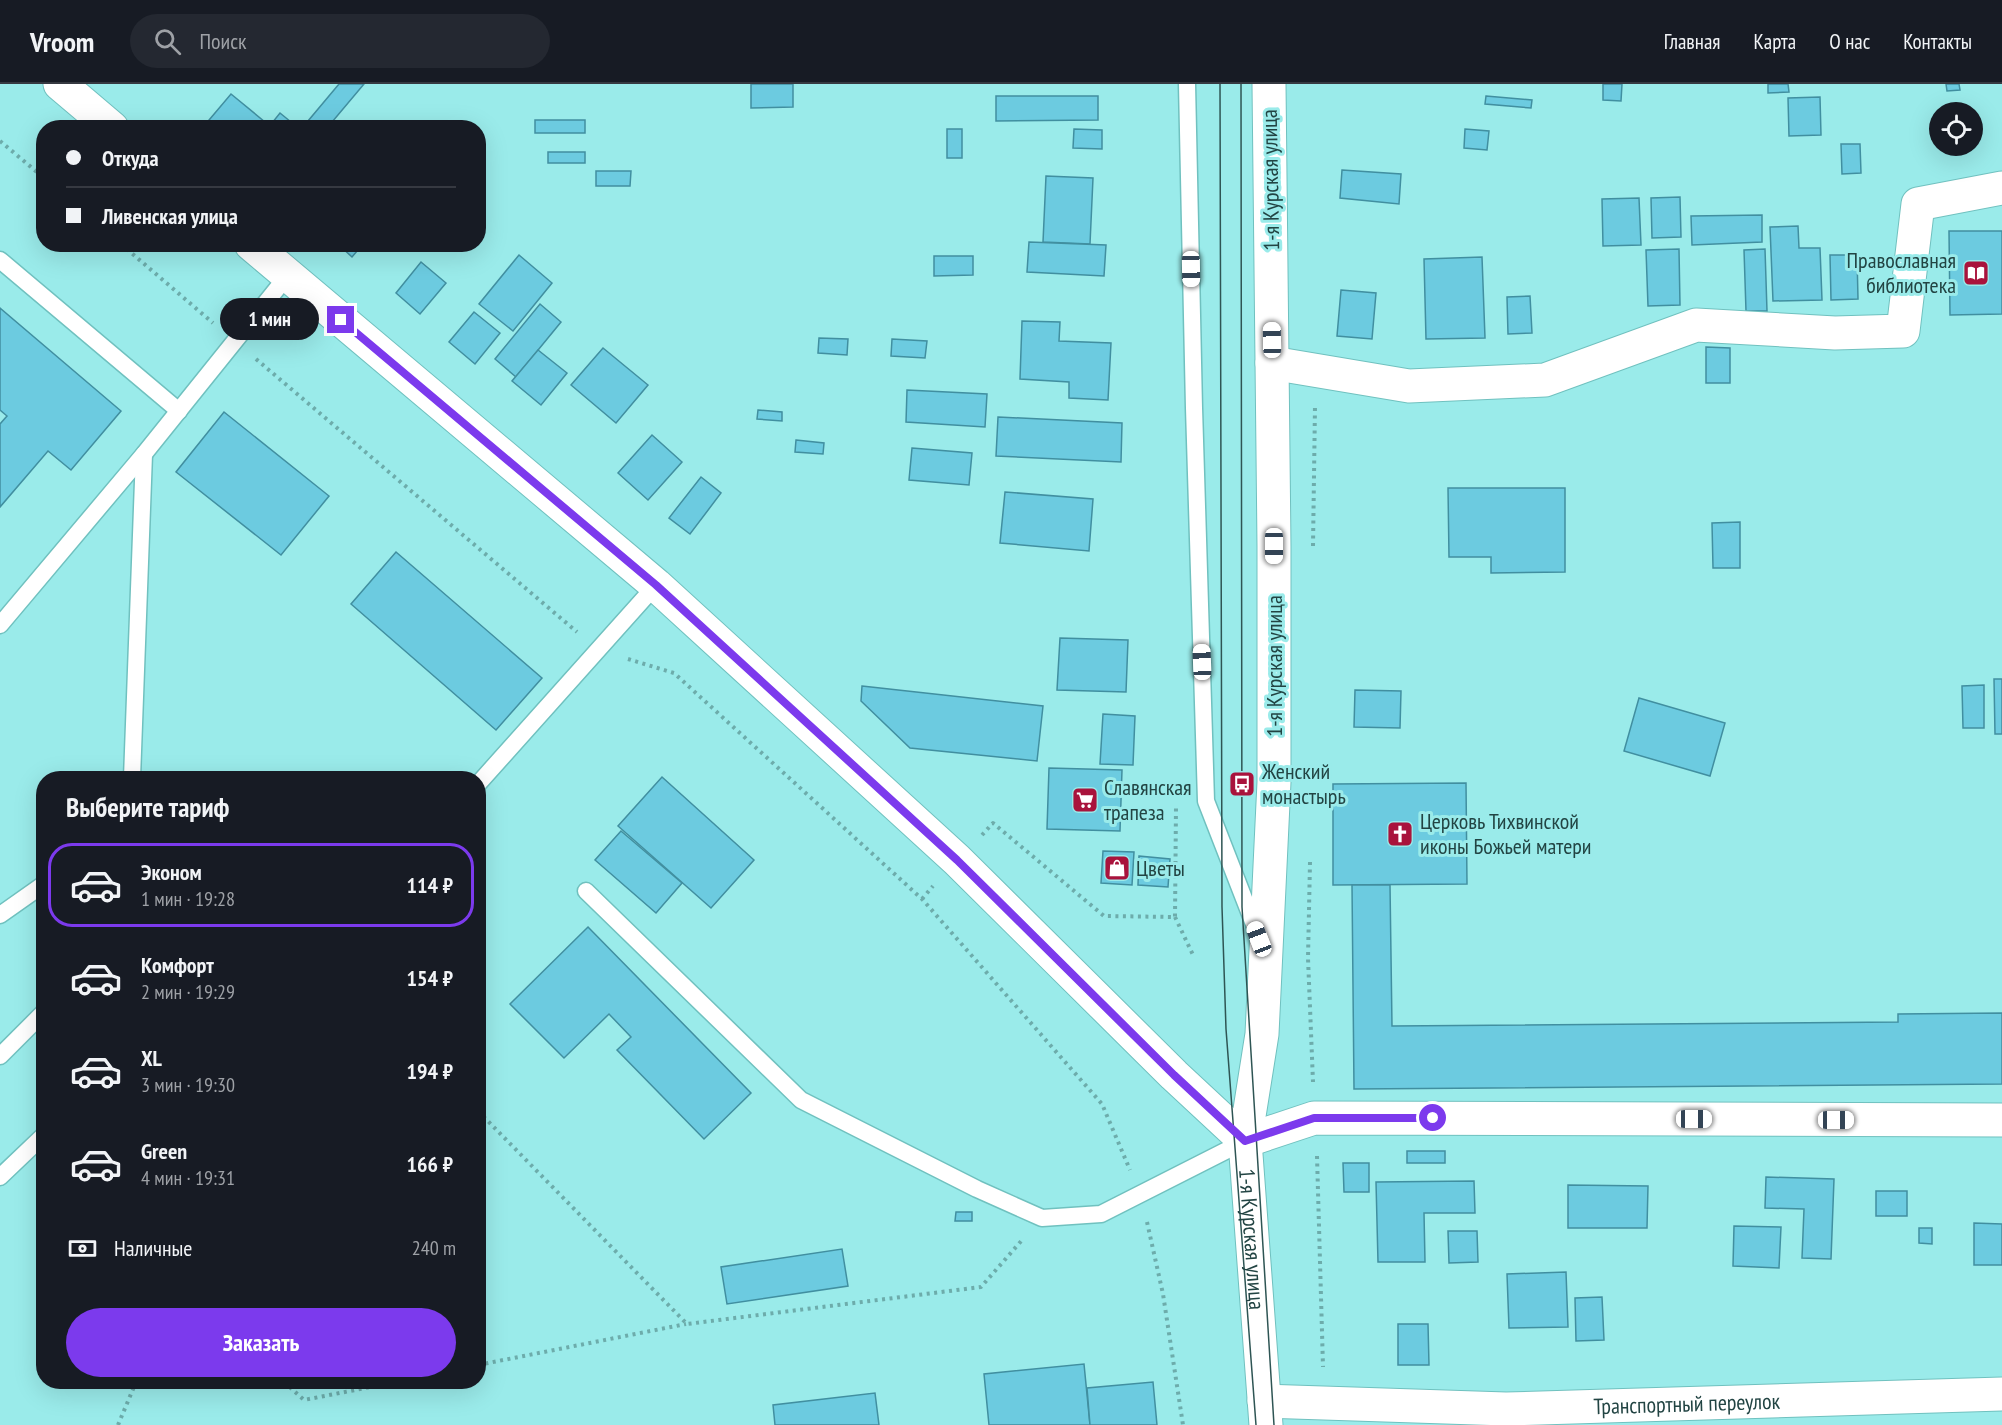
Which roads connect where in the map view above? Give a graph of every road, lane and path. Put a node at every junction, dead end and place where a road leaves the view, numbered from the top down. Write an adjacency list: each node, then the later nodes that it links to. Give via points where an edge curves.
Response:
1 (60, 84): 4 (street)
2 (1187, 84): 21 (lane)
3 (1269, 84): 13 (street, 1-я Курская улица)
4 (103, 120)
5 (0, 141): 6 (path)
6 (36, 171)
7 (2002, 188): 13 (street, via 1918,204 1903,331 1835,333 1696,325 1545,380 1409,386)
8 (130, 252): 12 (path)
9 (261, 252): 11 (street)
10 (0, 260): 14 (lane)
11 (288, 275): 12 (lane); 16 (street)
12 (235, 341): 14 (lane); 18 (path)
13 (1272, 363): 29 (street, 1-я Курская улица, via 1274,782)
14 (178, 411): 15 (lane)
15 (144, 454): 17 (lane); 19 (lane)
16 (656, 585): 18 (lane); 22 (street)
17 (0, 625)
18 (598, 650): 20 (lane); 25 (path, via 674,674)
19 (132, 771)
20 (486, 775)
21 (1206, 801): 27 (path, via 1176,800); 29 (lane)
22 (957, 860): 25 (path); 27 (path, via 993,823 1104,916); 35 (street)
23 (36, 890): 26 (lane)
24 (586, 891): 39 (lane, via 801,1100)
25 (922, 899): 38 (path, via 1101,1104)
26 (0, 915)
27 (1174, 917): 28 (path)
28 (1194, 957)
29 (1267, 959): 35 (street, 1-я Курская улица, via 1262,1034)
30 (36, 1020): 31 (lane)
31 (0, 1056)
32 (1314, 1118): 34 (street); 35 (street); 46 (path)
33 (486, 1119): 40 (path)
34 (2002, 1120)
35 (1245, 1141): 38 (lane); 47 (street, 1-я Курская улица)
36 (36, 1143): 37 (lane)
37 (0, 1177)
38 (1140, 1194): 39 (lane, via 1101,1214); 49 (path, via 1163,1294)
39 (1042, 1218): 40 (path, via 981,1287)
40 (687, 1324): 41 (path)
41 (486, 1363)
42 (133, 1389): 48 (path)
43 (292, 1389): 44 (path, via 304,1400)
44 (360, 1389)
45 (2002, 1394): 46 (street, Транспортный переулок, via 1506,1409)
46 (1324, 1402): 47 (street, Транспортный переулок)
47 (1265, 1413)
48 (118, 1425)
49 (1183, 1425)

